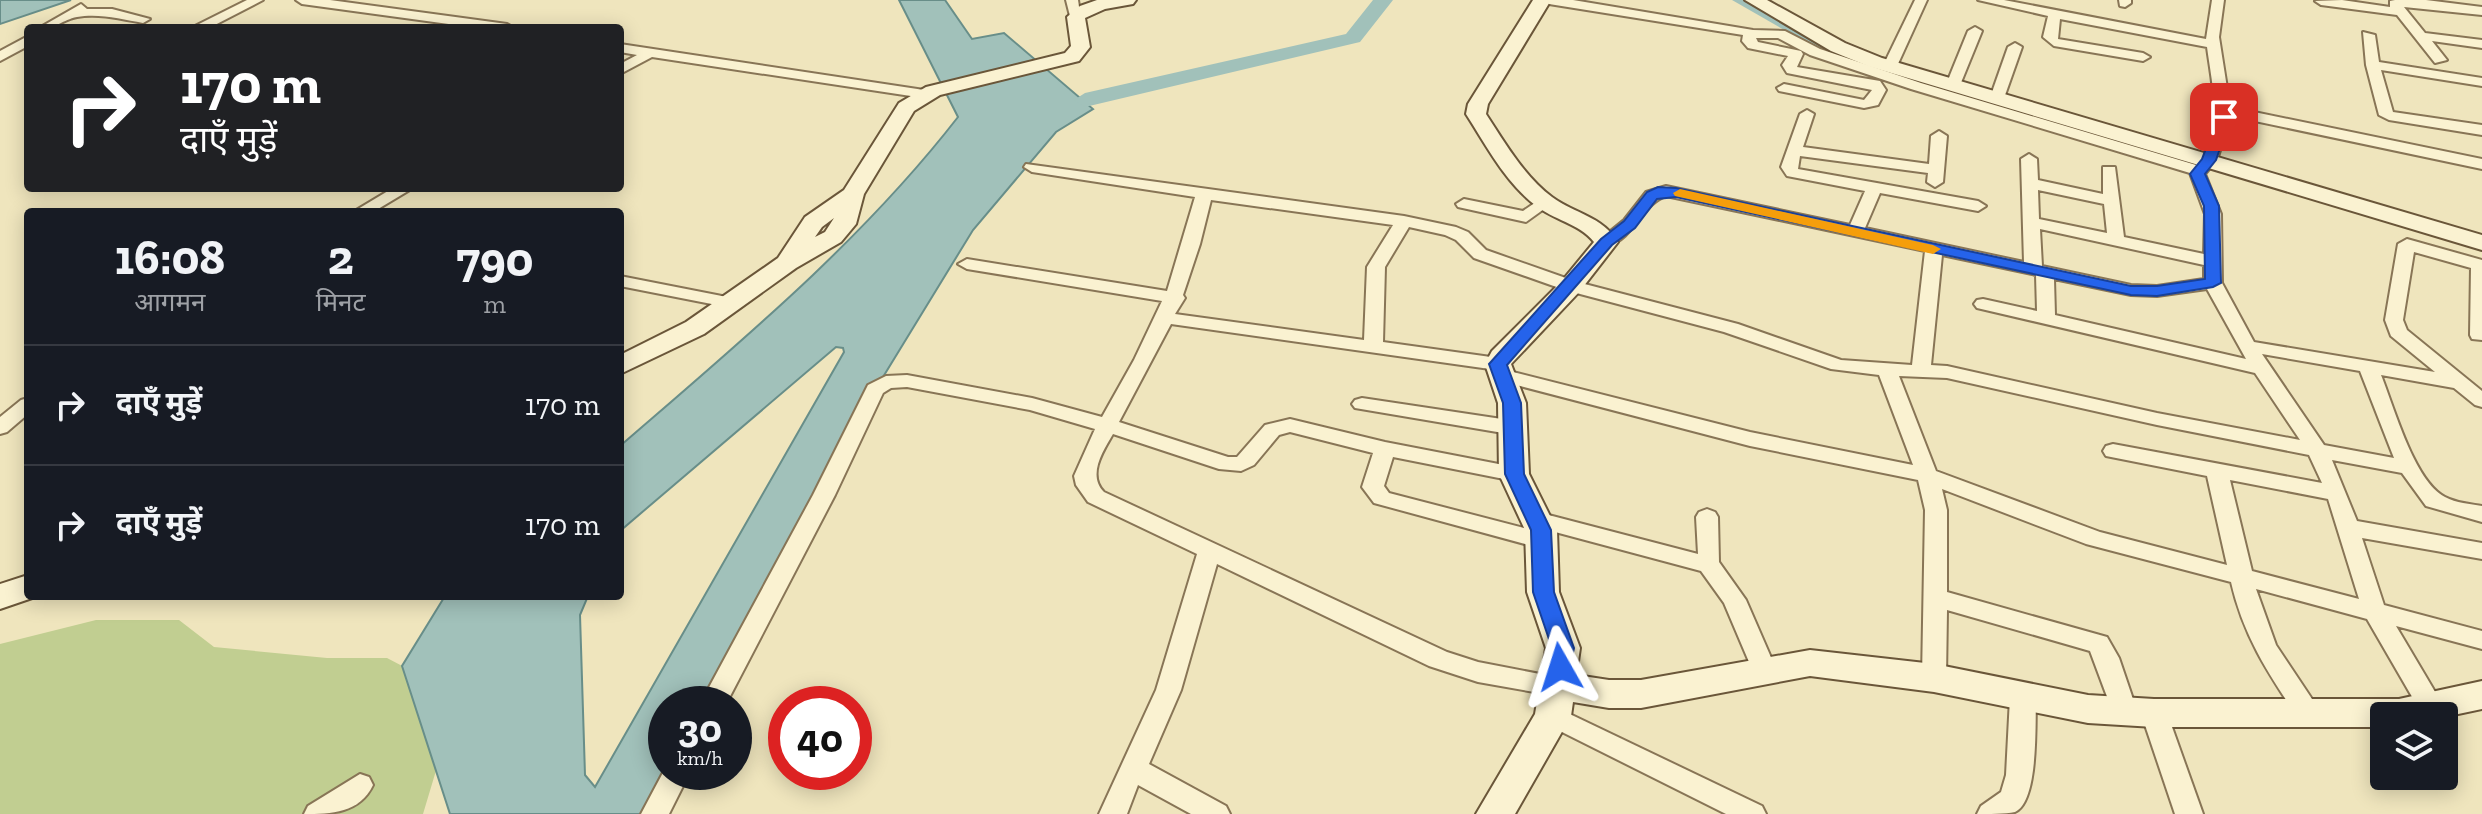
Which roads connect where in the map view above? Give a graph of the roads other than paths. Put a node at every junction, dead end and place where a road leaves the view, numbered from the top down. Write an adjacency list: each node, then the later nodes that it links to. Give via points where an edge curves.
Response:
1 (99, 0): 15 (street)
2 (257, 0): 20 (street)
3 (302, 0): 21 (street)
4 (1127, 0): 13 (street)
5 (1542, 0): 59 (street, via 1475,110)
6 (1549, 0): 23 (street)
7 (1754, 0): 36 (street, via 1838,47)
8 (1921, 0): 36 (street)
9 (1984, 0): 16 (street)
10 (2073, 0): 16 (street)
11 (2218, 0): 27 (street)
12 (2321, 1): 14 (street)
13 (1074, 9): 41 (street, via 1079,52)
14 (2401, 12): 17 (street, via 2398,2 2463,9); 25 (street)
15 (71, 13): 18 (street); 19 (street)
16 (2062, 14): 27 (street); 33 (street, via 2050,37 2054,42)
17 (2477, 16)
18 (143, 19)
19 (53, 24)
20 (206, 24)
21 (478, 24)
22 (1975, 31): 39 (street)
23 (1750, 34): 40 (street, via 1753,45 1796,54 1789,65 1792,70 1870,83 1879,90 1873,102 1864,104); 49 (street, via 1780,34 1815,52 1903,82)
24 (2368, 35): 35 (street)
25 (2421, 36): 28 (street); 34 (street)
26 (24, 42): 32 (street)
27 (2213, 44): 43 (street)
28 (2482, 44)
29 (2015, 47): 42 (street)
30 (624, 49): 31 (street)
31 (650, 53): 37 (street); 41 (street)
32 (0, 57)
33 (2143, 57)
34 (2440, 60)
35 (2373, 65): 38 (street); 45 (street, via 2389,116)
36 (1890, 66): 39 (street)
37 (624, 68)
38 (2482, 82)
39 (1953, 85): 42 (street)
40 (1784, 88)
41 (928, 93): 79 (street, via 906,107 833,237)
42 (1997, 98): 49 (street)
43 (2223, 110): 49 (street); 50 (street)
44 (1807, 114): 47 (street)
45 (2482, 130)
46 (1939, 136): 52 (street)
47 (1795, 151): 52 (street); 55 (street, via 1789,167 1793,173)
48 (2029, 159): 54 (street)
49 (2205, 164): 69 (street); 72 (street, via 2197,177 2212,206)
50 (2482, 164)
51 (1032, 167): 57 (street)
52 (1937, 170): 58 (street)
53 (2109, 170): 60 (street)
54 (2029, 183): 60 (street); 65 (street)
55 (1875, 187): 58 (street); 66 (street)
56 (398, 192): 63 (street)
57 (1204, 194): 64 (street); 78 (street)
58 (1934, 197): 62 (street)
59 (1545, 201): 61 (street, via 1526,217); 68 (street)
60 (2112, 201): 67 (street)
61 (1464, 204)
62 (1978, 206)
63 (368, 208)
64 (1404, 221): 77 (street, via 1457,233 1487,257); 85 (street, via 1376,267)
65 (2032, 222): 67 (street); 74 (street)
66 (1855, 232): 68 (street, via 1666,191 1652,195 1630,224); 70 (street)
67 (2116, 241): 72 (street)
68 (1606, 242): 77 (street)
69 (2450, 244): 71 (street); 92 (street, via 2405,246 2394,320 2414,348)
70 (1934, 249): 74 (street); 91 (street)
71 (2481, 258): 83 (street)
72 (2212, 261): 76 (street)
73 (967, 264): 78 (street)
74 (2039, 271): 76 (street, via 2144,292); 82 (street)
75 (624, 282): 79 (street)
76 (2213, 283): 84 (street)
77 (1571, 286): 89 (street, via 1501,357); 90 (street, via 1731,328 1838,365)
78 (1176, 298): 81 (street)
79 (732, 303): 86 (street)
80 (1983, 304): 82 (street)
81 (1165, 318): 85 (street); 96 (street)
82 (2046, 318): 88 (street)
83 (2479, 335)
84 (2247, 346): 87 (street); 88 (street)
85 (1373, 347): 89 (street)
86 (624, 364)
87 (2368, 367): 92 (street); 102 (street)
88 (2265, 369): 100 (street)
89 (1499, 370): 98 (street); 105 (street, via 1750,439)
90 (1887, 370): 91 (street); 105 (street)
91 (1921, 370): 100 (street)
92 (2472, 385): 93 (street)
93 (2482, 401)
94 (1362, 404): 98 (street)
95 (24, 407): 97 (street)
96 (1107, 424): 99 (street, via 1234,465 1247,460 1272,430 1290,425); 111 (street, via 1085,476 1087,488); 122 (street, via 907,381 886,382 875,389)
97 (0, 427)
98 (1515, 428): 104 (street)
99 (1385, 449): 104 (street); 110 (street, via 1373,487 1382,498)
100 (2317, 450): 102 (street); 106 (street)
101 (2113, 451): 103 (street)
102 (2410, 468): 107 (street, via 2430,499)
103 (2217, 472): 106 (street); 114 (street)
104 (1514, 474): 110 (street)
105 (1926, 475): 114 (street, via 2094,538); 117 (street, via 1936,510)
106 (2337, 493): 109 (street)
107 (2482, 514)
108 (1707, 517): 113 (street)
109 (2350, 528): 112 (street); 118 (street)
110 (1540, 531): 113 (street); 125 (street, via 1543,592 1563,648)
111 (1209, 551): 125 (street, via 1438,659); 131 (street, via 1173,677)
112 (2482, 551)
113 (1707, 562): 120 (street, via 1734,600)
114 (2240, 576): 118 (street); 130 (street, via 2265,649)
115 (24, 588): 116 (street)
116 (0, 597)
117 (1936, 598): 121 (street); 128 (street, via 2098,644)
118 (2374, 610): 119 (street); 126 (street)
119 (2482, 640)
120 (1764, 669): 121 (street, via 1810,663); 125 (street, via 1641,694)
121 (1934, 678): 124 (street)
122 (723, 686)
123 (2482, 695): 127 (street)
124 (2023, 698): 128 (street); 140 (street, via 2013,799)
125 (1555, 701): 138 (street); 139 (street)
126 (2428, 702)
127 (2452, 702)
128 (2139, 712): 130 (street); 141 (street)
129 (2370, 713): 130 (street)
130 (2309, 714)
131 (1132, 768): 136 (street); 137 (street)
132 (360, 785): 134 (street)
133 (668, 790): 135 (street)
134 (318, 814)
135 (655, 814)
136 (1113, 814)
137 (1216, 814)
138 (1495, 814)
139 (1752, 814)
140 (1991, 814)
141 (2189, 814)

